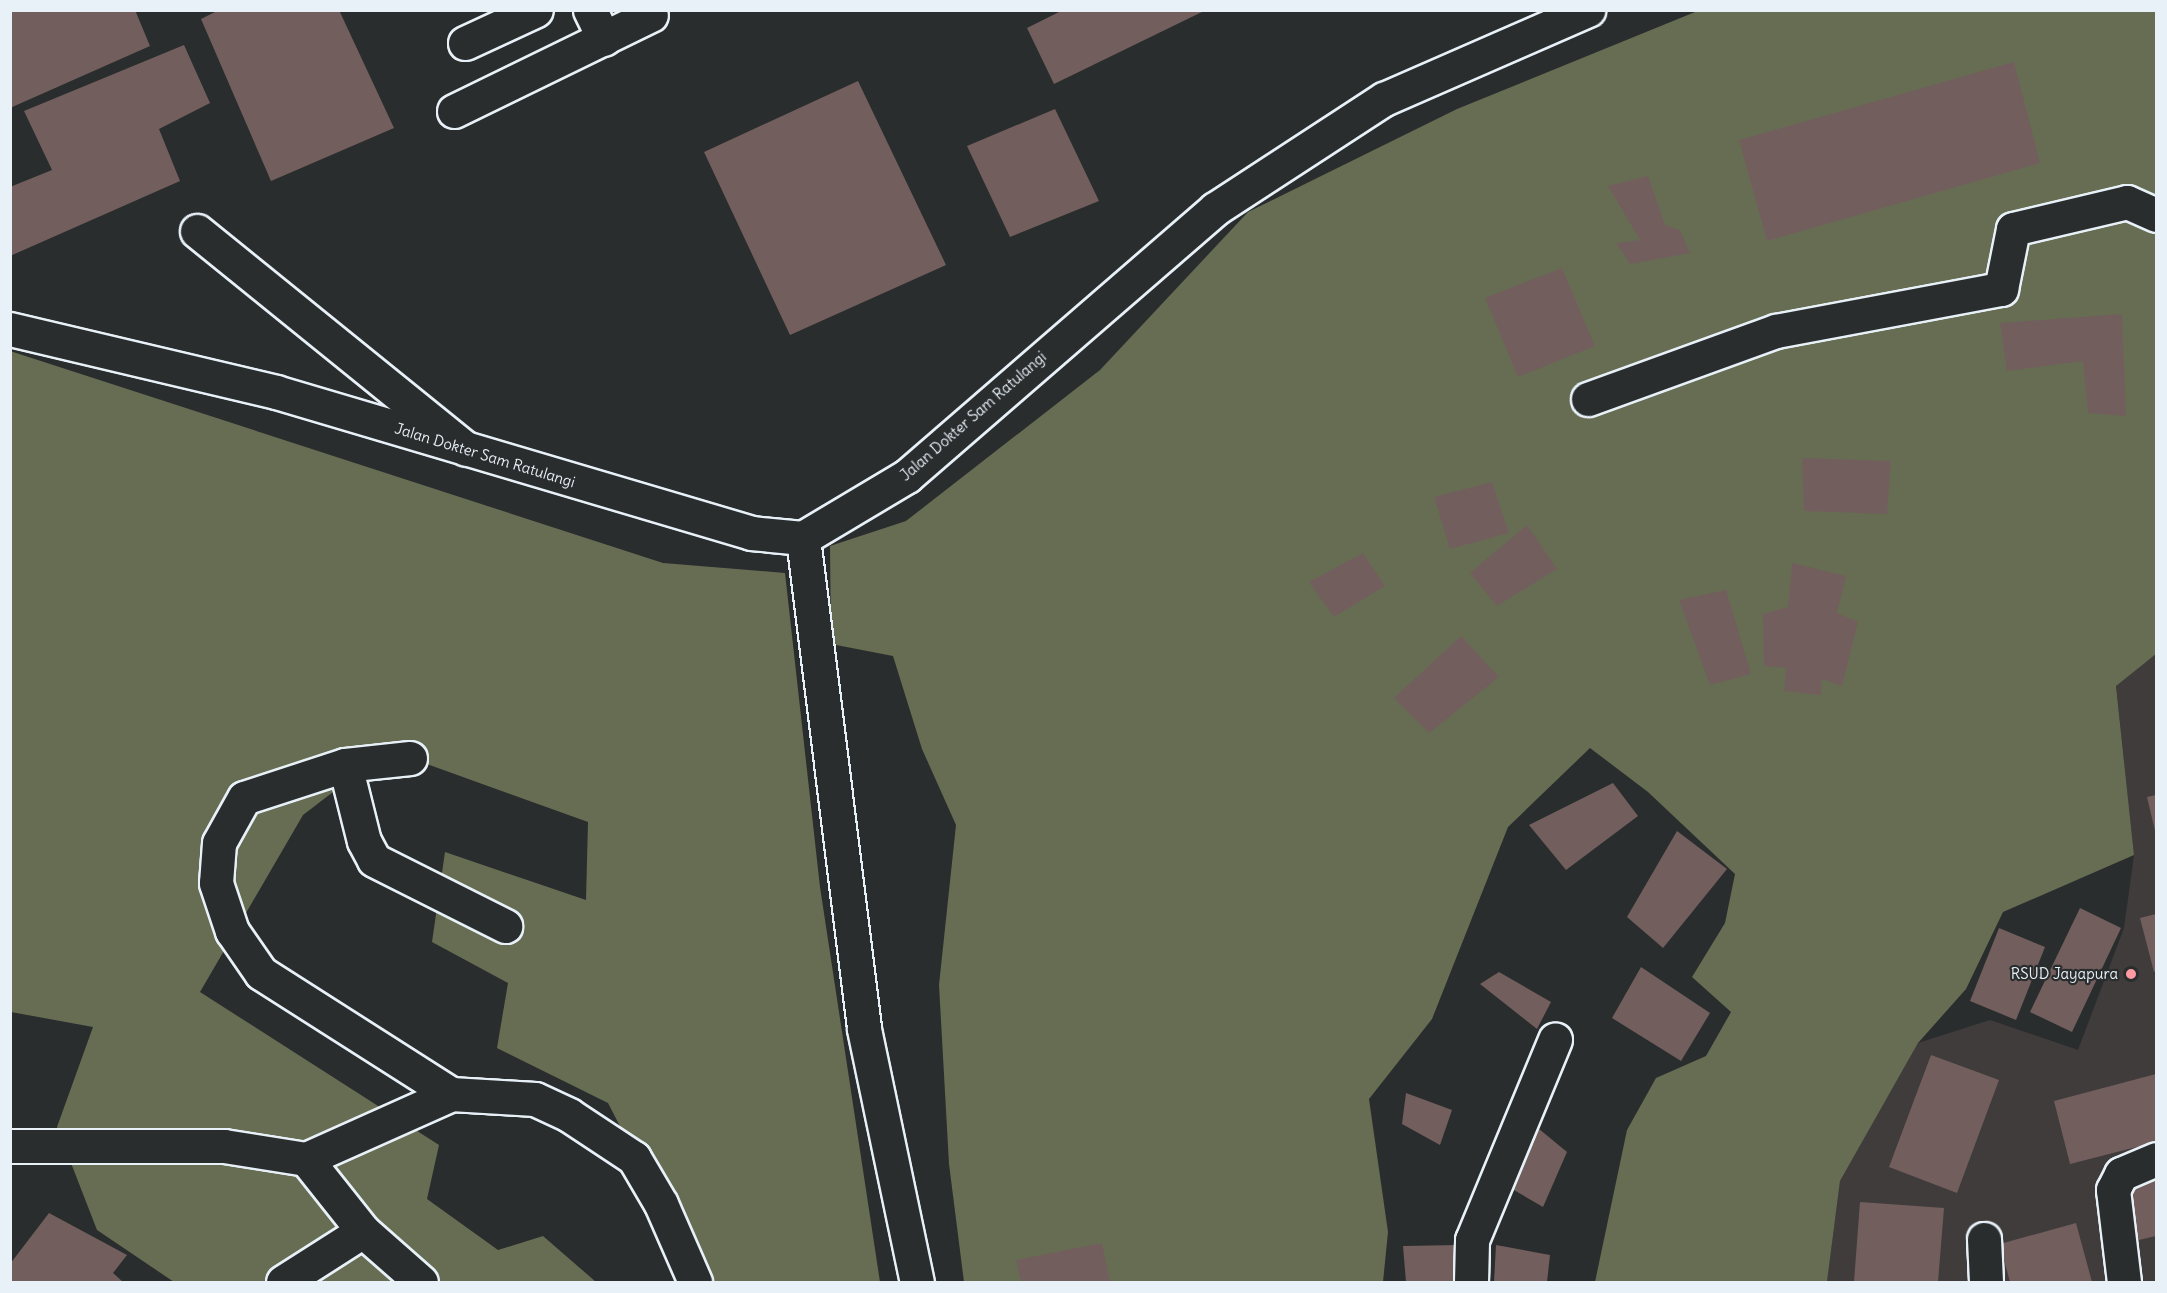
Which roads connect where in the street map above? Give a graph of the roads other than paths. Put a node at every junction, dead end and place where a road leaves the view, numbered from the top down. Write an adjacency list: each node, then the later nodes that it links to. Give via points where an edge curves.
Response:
1 (536, 10): 5 (street)
2 (1588, 10): 12 (street, Jalan Dokter Sam Ratulangi, via 1384,99 1215,209 907,476)
3 (651, 15): 4 (street)
4 (597, 25): 6 (street)
5 (465, 43)
6 (454, 111)
7 (2157, 215): 10 (street, via 2127,202 2013,229 2001,289 1776,331)
8 (197, 231): 11 (street)
9 (10, 329): 11 (street, Jalan Dokter Sam Ratulangi, via 276,392)
10 (1588, 399)
11 (466, 449): 12 (street, Jalan Dokter Sam Ratulangi, via 751,533)
12 (803, 538): 26 (street, via 864,1029)
13 (410, 758): 14 (street)
14 (345, 765): 15 (street, via 364,841 374,860); 17 (street, via 244,798 219,843 216,883 232,931 261,973)
15 (505, 926)
16 (1555, 1040): 27 (street, via 1472,1240)
17 (451, 1094): 20 (street); 25 (street, via 535,1099 569,1115 626,1152 661,1204)
18 (10, 1146): 20 (street, via 224,1146)
19 (2157, 1158): 29 (street, via 2121,1174 2113,1191)
20 (306, 1159): 21 (street)
21 (363, 1231): 23 (street); 24 (street)
22 (1984, 1239): 28 (street)
23 (283, 1282)
24 (421, 1282)
25 (695, 1282)
26 (917, 1282)
27 (1471, 1282)
28 (1986, 1282)
29 (2124, 1282)

